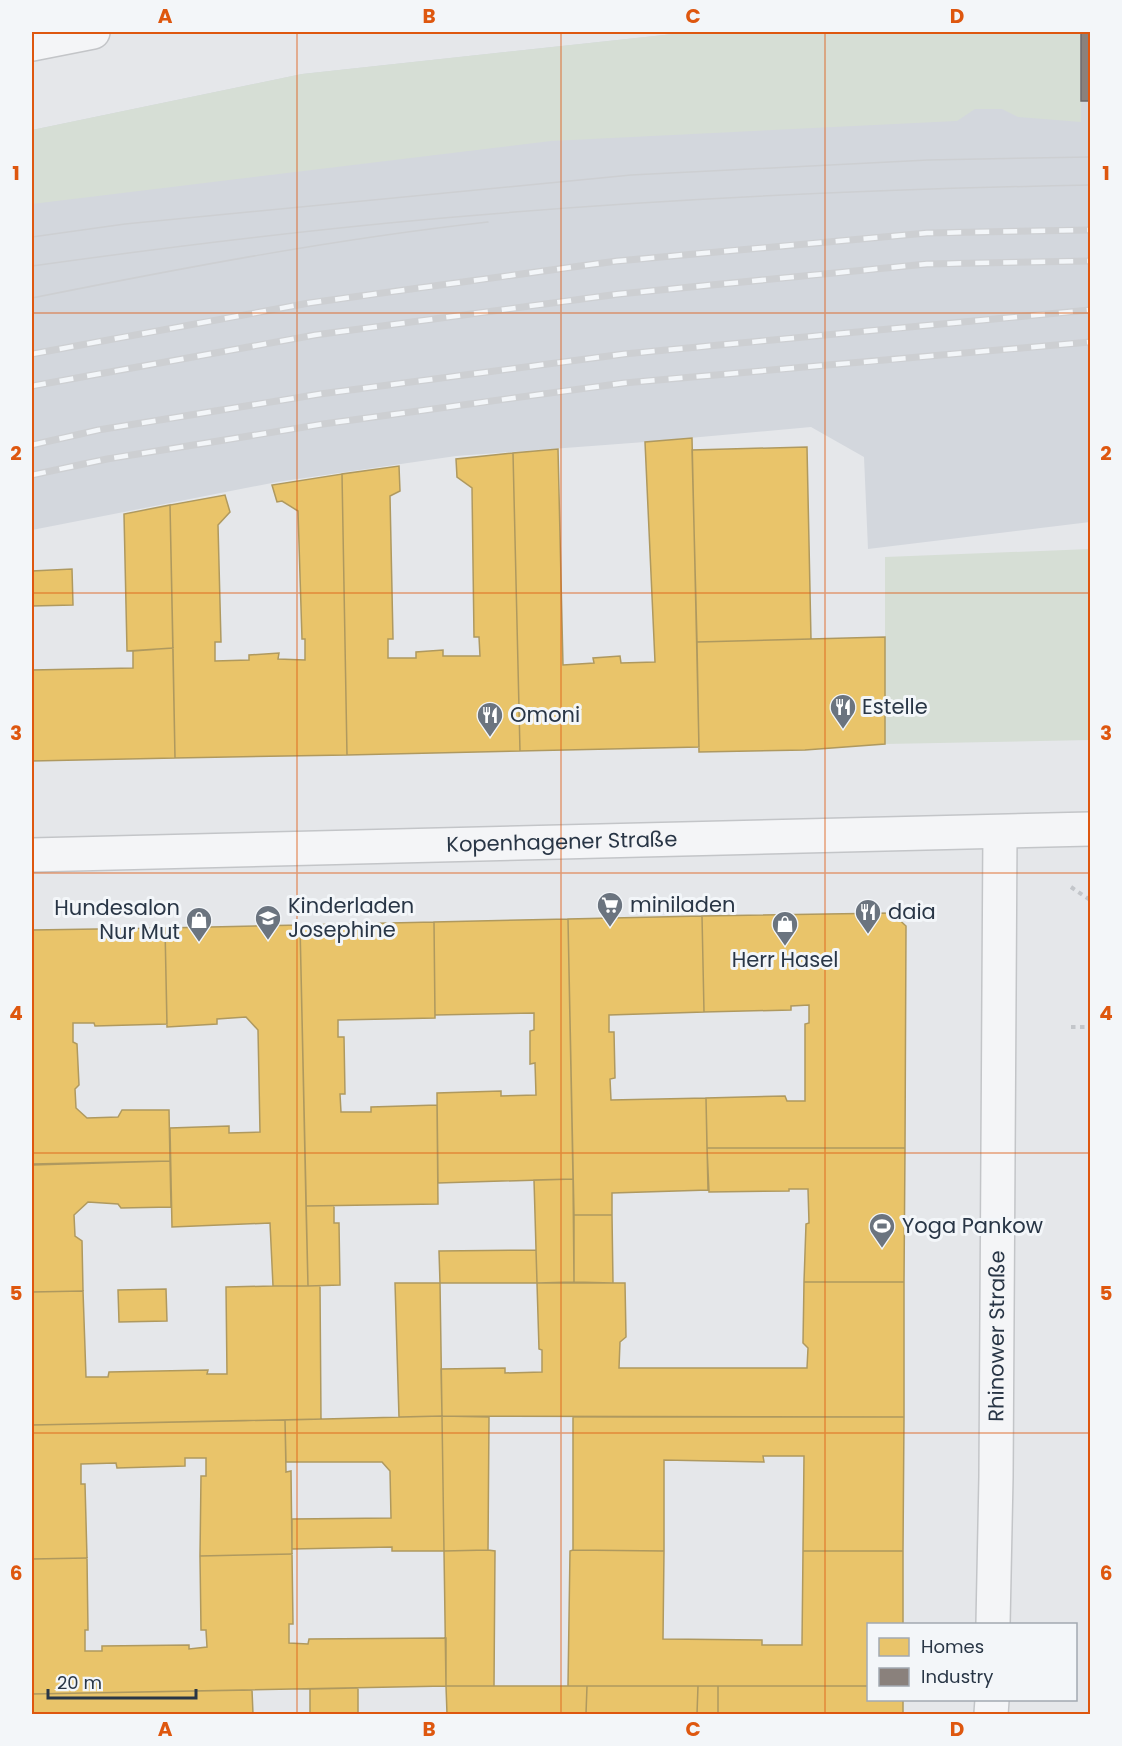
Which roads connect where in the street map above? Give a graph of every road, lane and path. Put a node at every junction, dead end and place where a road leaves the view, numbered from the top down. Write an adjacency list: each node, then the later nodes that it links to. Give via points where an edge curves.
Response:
1 (93, 32): 2 (street)
2 (32, 44)
3 (1090, 829): 4 (street, Kopenhagener Straße)
4 (1000, 832): 5 (street, Kopenhagener Straße); 10 (street, Rhinower Straße)
5 (32, 855)
6 (1071, 887): 7 (path)
7 (1090, 900)
8 (1071, 1027): 9 (path)
9 (1090, 1027)
10 (993, 1623)

